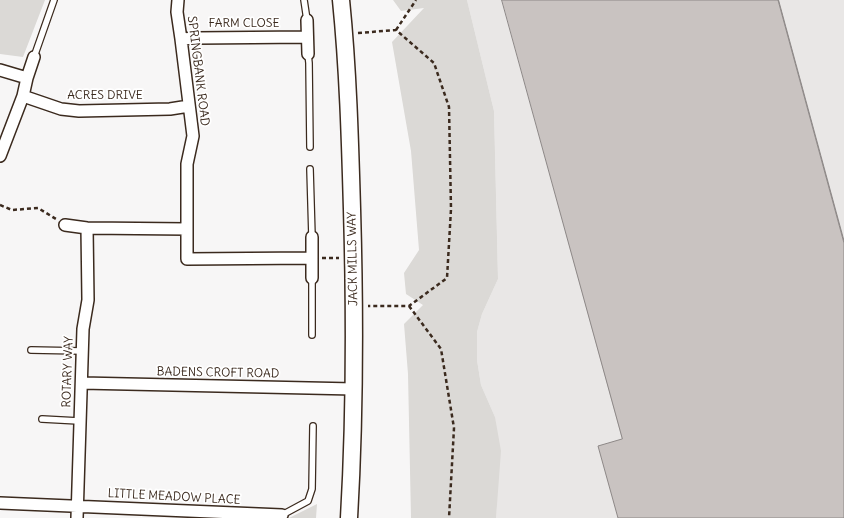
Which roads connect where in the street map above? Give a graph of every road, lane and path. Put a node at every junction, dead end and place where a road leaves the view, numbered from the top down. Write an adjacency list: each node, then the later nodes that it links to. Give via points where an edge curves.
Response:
1 (54, 0): 12 (lane)
2 (178, 0): 10 (street, SPRINGBANK ROAD)
3 (304, 0): 6 (lane)
4 (341, 0): 8 (main road, JACK MILLS WAY)
5 (416, 0): 7 (path)
6 (307, 20): 9 (street)
7 (396, 30): 8 (path); 29 (path, via 434,63 449,107 451,209 447,278)
8 (343, 34): 25 (main road, JACK MILLS WAY, via 350,142)
9 (307, 37): 10 (street, FARM CLOSE); 11 (street)
10 (181, 39): 16 (street, SPRINGBANK ROAD)
11 (308, 54): 17 (lane)
12 (34, 57): 14 (street)
13 (0, 70): 14 (street)
14 (26, 78): 15 (street)
15 (23, 96): 16 (street, ACRES DRIVE, via 61,109 79,111 170,109); 18 (street)
16 (189, 106): 23 (street, SPRINGBANK ROAD, via 193,136 187,164)
17 (310, 148)
18 (0, 156)
19 (310, 169): 24 (lane)
20 (0, 205): 21 (path, via 12,210 38,208)
21 (65, 225): 22 (street)
22 (87, 228): 23 (street); 32 (street, ROTARY WAY, via 88,300)
23 (187, 229): 26 (street, SPRINGBANK ROAD, via 187,259)
24 (312, 237): 26 (street)
25 (353, 257): 26 (path); 28 (main road, JACK MILLS WAY)
26 (312, 258): 27 (street)
27 (312, 278): 30 (lane)
28 (354, 306): 29 (path); 34 (main road, JACK MILLS WAY)
29 (409, 306): 44 (path, via 441,350 454,428)
30 (312, 336)
31 (31, 350): 32 (lane)
32 (82, 351): 33 (street, ROTARY WAY)
33 (82, 383): 34 (street, BADENS CROFT ROAD); 36 (street, ROTARY WAY)
34 (354, 389): 43 (main road, JACK MILLS WAY)
35 (42, 419): 36 (lane)
36 (79, 421): 39 (street, ROTARY WAY)
37 (313, 426): 40 (lane, via 312,489 308,501)
38 (0, 503): 39 (street, LITTLE MEADOW PLACE)
39 (78, 506): 41 (street, LITTLE MEADOW PLACE); 42 (street, ROTARY WAY)
40 (282, 515): 41 (street, LITTLE MEADOW PLACE)
41 (269, 517)
42 (78, 518)
43 (349, 518)
44 (449, 518)

